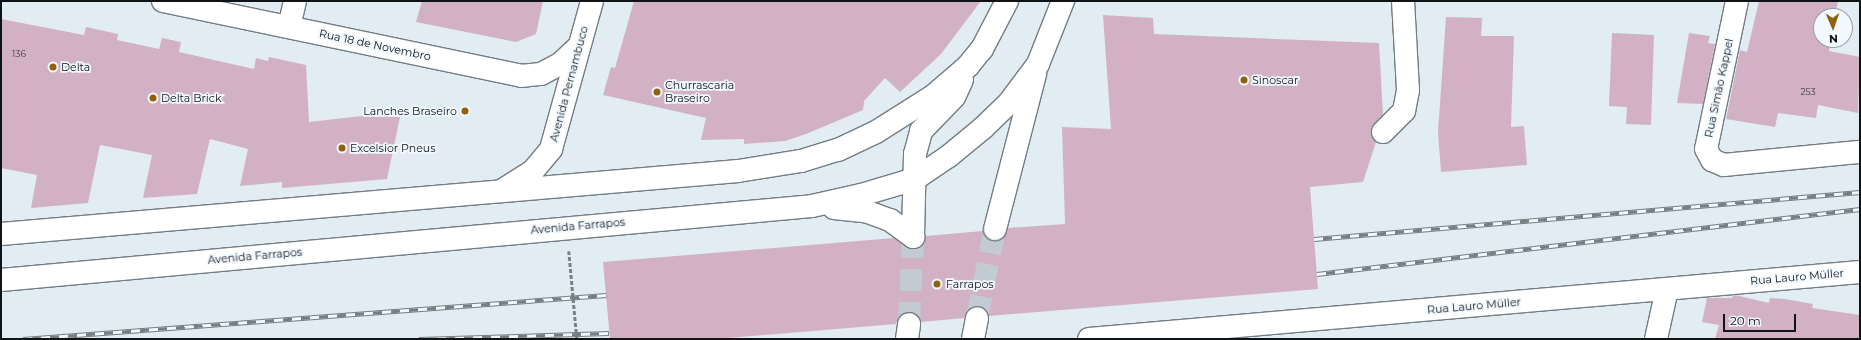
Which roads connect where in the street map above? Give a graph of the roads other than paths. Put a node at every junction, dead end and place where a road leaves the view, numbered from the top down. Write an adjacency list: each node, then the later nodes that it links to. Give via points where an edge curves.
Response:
1 (163, 1): 8 (main road, Rua 18 de Novembro)
2 (295, 1): 8 (main road)
3 (592, 1): 9 (main road, Avenida Pernambuco)
4 (1007, 1): 11 (main road, via 982,49)
5 (1063, 1): 10 (main road, Avenida Farrapos)
6 (1403, 1): 12 (main road, via 1408,90 1404,111)
7 (1737, 1): 13 (main road, Rua Simão Kappel, via 1706,149 1712,160 1724,165)
8 (289, 27): 9 (main road, Rua 18 de Novembro, via 521,76 541,74 560,64)
9 (578, 47): 15 (main road, Avenida Pernambuco, via 551,149 532,172)
10 (1038, 64): 14 (main road, Avenida Farrapos, via 1008,104 982,128); 17 (main road)
11 (968, 66): 14 (main road, via 954,97 921,131 915,154); 15 (main road, via 911,112 876,132 838,150 801,161 738,171)
12 (1383, 132)
13 (1860, 152)
14 (915, 179): 16 (main road, Avenida Farrapos, via 861,196); 16 (main road, via 913,237 890,220 865,211)
15 (501, 191): 18 (main road)
16 (812, 206): 20 (main road, Avenida Farrapos)
17 (995, 229)
18 (1, 234)
19 (1860, 272): 21 (main road, Rua Lauro Müller)
20 (1, 280)
21 (1667, 289): 22 (main road, Rua Lauro Müller); 23 (main road)
22 (1089, 339)
23 (1656, 339)

